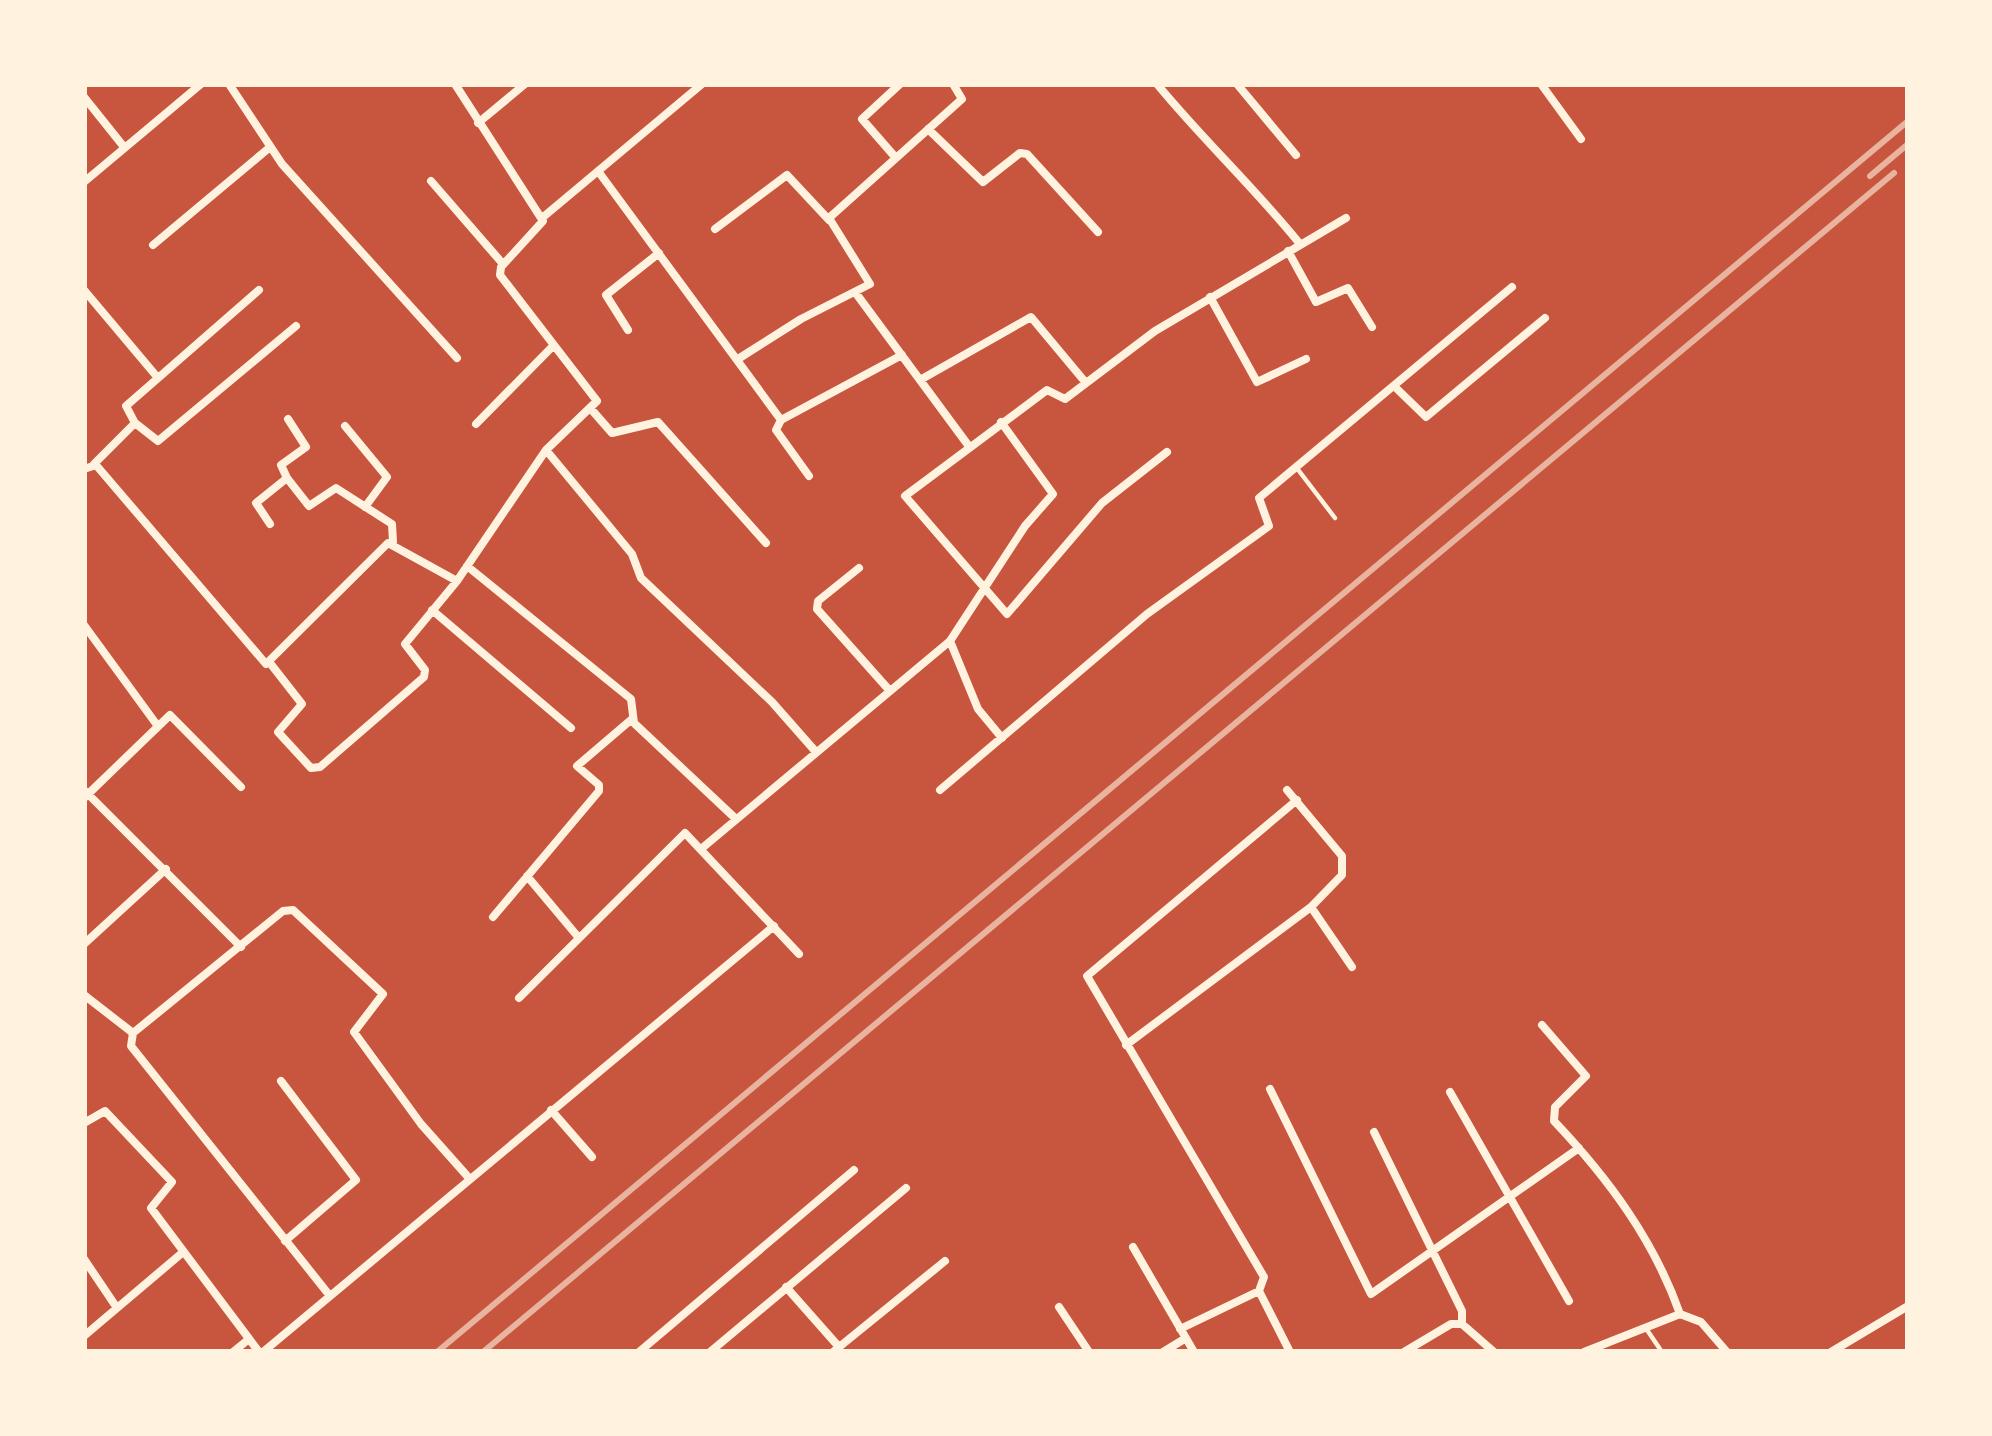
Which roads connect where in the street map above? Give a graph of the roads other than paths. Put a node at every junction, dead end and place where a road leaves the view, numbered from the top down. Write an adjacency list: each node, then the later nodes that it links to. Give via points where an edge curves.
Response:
1 (201, 84): 15 (street)
2 (229, 84): 16 (street)
3 (455, 84): 12 (street)
4 (525, 84): 12 (street)
5 (702, 84): 19 (street)
6 (900, 84): 18 (street, via 862,119)
7 (953, 84): 13 (street, via 962,99)
8 (1156, 84): 27 (street)
9 (1238, 84): 17 (street)
10 (1541, 84): 14 (street)
11 (84, 97): 15 (street)
12 (478, 123): 22 (street)
13 (928, 129): 18 (street); 26 (street, via 983,182 1027,154)
14 (1580, 139)
15 (124, 147): 21 (street)
16 (269, 148): 28 (street); 43 (street)
17 (1296, 155)
18 (896, 158): 24 (street)
19 (598, 171): 22 (street); 30 (street)
20 (431, 181): 31 (street)
21 (84, 182)
22 (542, 218): 31 (street)
23 (1346, 218): 27 (street)
24 (829, 220): 25 (street, via 787,175); 35 (street, via 871,280)
25 (715, 229)
26 (1098, 232)
27 (1300, 244): 29 (street)
28 (153, 245)
29 (1288, 251): 36 (street); 39 (street, via 1316,302 1348,288)
30 (659, 253): 40 (street, via 606,295); 45 (street)
31 (503, 264): 41 (street, via 500,275)
32 (1512, 287): 49 (street)
33 (84, 290): 46 (street)
34 (260, 290): 46 (street)
35 (855, 292): 42 (street); 45 (street)
36 (1210, 298): 44 (street, via 1257,382); 48 (street)
37 (1545, 318): 49 (street, via 1426,417)
38 (296, 326): 54 (street, via 158,441)
39 (1372, 327)
40 (628, 330)
41 (554, 345): 50 (street, via 596,398); 55 (street)
42 (902, 356): 47 (street); 52 (street)
43 (457, 358)
44 (1306, 358)
45 (739, 359): 52 (street)
46 (158, 378): 54 (street, via 126,406)
47 (920, 380): 48 (street, via 1034,317); 57 (street)
48 (1086, 383): 53 (street, via 1065,399 1047,390)
49 (1394, 386): 62 (street)
50 (591, 409): 58 (street); 69 (street, via 612,433 658,422)
51 (288, 419): 64 (street, via 306,447 280,465)
52 (781, 420): 63 (street, via 776,430)
53 (1000, 422): 57 (street); 73 (street, via 1054,492)
54 (136, 423): 61 (street)
55 (476, 424)
56 (345, 426): 65 (street, via 387,477)
57 (968, 445): 73 (street, via 904,496)
58 (546, 449): 70 (street); 83 (street, via 632,554 641,578)
59 (1168, 452): 73 (street, via 1102,503 1010,613)
60 (84, 455): 61 (street)
61 (90, 466): 77 (street)
62 (1296, 467): 66 (lane); 82 (street, via 1257,500 1269,526 1147,614)
63 (809, 476)
64 (287, 478): 65 (street, via 309,506 334,488); 67 (street, via 256,503)
65 (365, 507): 68 (street, via 396,527)
66 (1335, 518)
67 (270, 524)
68 (393, 542): 72 (street); 77 (street)
69 (766, 542)
70 (466, 566): 72 (street); 79 (street, via 631,699)
71 (859, 568): 78 (street, via 817,609)
72 (457, 581): 74 (street)
73 (982, 591): 76 (street)
74 (433, 610): 77 (street, via 404,646 424,676 315,769 278,732 302,704); 81 (street)
75 (84, 625): 80 (street)
76 (950, 641): 78 (street); 82 (street, via 975,703)
77 (270, 663)
78 (890, 691): 83 (street)
79 (632, 719): 89 (street); 92 (street, via 578,766 599,791)
80 (157, 725): 84 (street, via 172,717); 87 (street)
81 (571, 728)
82 (1002, 738): 85 (street)
83 (816, 752): 89 (street)
84 (241, 787)
85 (940, 790)
86 (1287, 790): 88 (street)
87 (85, 794): 91 (street)
88 (1297, 800): 93 (street, via 1345,867); 105 (street, via 1088,973)
89 (736, 819): 90 (street)
90 (701, 849): 95 (street); 96 (street, via 682,833)
91 (166, 869): 97 (street); 98 (street)
92 (527, 876): 94 (street); 96 (street)
93 (1311, 907): 100 (street); 105 (street)
94 (493, 916)
95 (774, 926): 99 (street); 109 (street)
96 (579, 938): 102 (street)
97 (84, 944)
98 (241, 947): 104 (street); 115 (street, via 288,910 346,954 384,997 354,1032)
99 (800, 954)
100 (1352, 967)
101 (84, 995): 104 (street)
102 (519, 998)
103 (1542, 1025): 112 (street, via 1586,1074 1552,1112)
104 (133, 1034): 118 (street, via 131,1046)
105 (1126, 1045): 125 (street, via 1264,1277)
106 (281, 1081): 118 (street, via 356,1180)
107 (1270, 1089): 120 (street, via 1368,1292)
108 (1450, 1092): 117 (street)
109 (551, 1110): 113 (street); 115 (street)
110 (84, 1123): 121 (street, via 105,1111 172,1182 151,1205)
111 (1374, 1132): 120 (street)
112 (1580, 1148): 117 (street); 131 (street, via 1647,1239)
113 (592, 1157)
114 (854, 1170): 140 (street)
115 (470, 1178): 126 (street)
116 (906, 1188): 124 (street)
117 (1508, 1198): 120 (street); 127 (street)
118 (285, 1241): 126 (street)
119 (1133, 1247): 134 (street)
120 (1432, 1251): 132 (street)
121 (182, 1253): 130 (street); 136 (street)
122 (84, 1259): 130 (street)
123 (945, 1261): 137 (street)
124 (786, 1287): 137 (street); 141 (street)
125 (1259, 1291): 134 (street); 145 (street)
126 (330, 1296): 139 (street)
127 (1569, 1301)
128 (1908, 1306): 151 (street)
129 (1059, 1307): 142 (street)
130 (117, 1308): 135 (street)
131 (1680, 1314): 133 (street); 150 (street, via 1701,1322)
132 (1462, 1324): 146 (street); 147 (street)
133 (1645, 1327): 148 (street); 149 (lane)
134 (1183, 1334): 143 (street); 144 (street)
135 (84, 1336)
136 (249, 1339): 138 (street); 139 (street)
137 (836, 1349)
138 (233, 1352)
139 (261, 1352)
140 (639, 1352)
141 (710, 1352)
142 (1089, 1352)
143 (1163, 1352)
144 (1194, 1352)
145 (1290, 1352)
146 (1404, 1352)
147 (1494, 1352)
148 (1584, 1352)
149 (1662, 1352)
150 (1727, 1352)
151 (1831, 1352)

